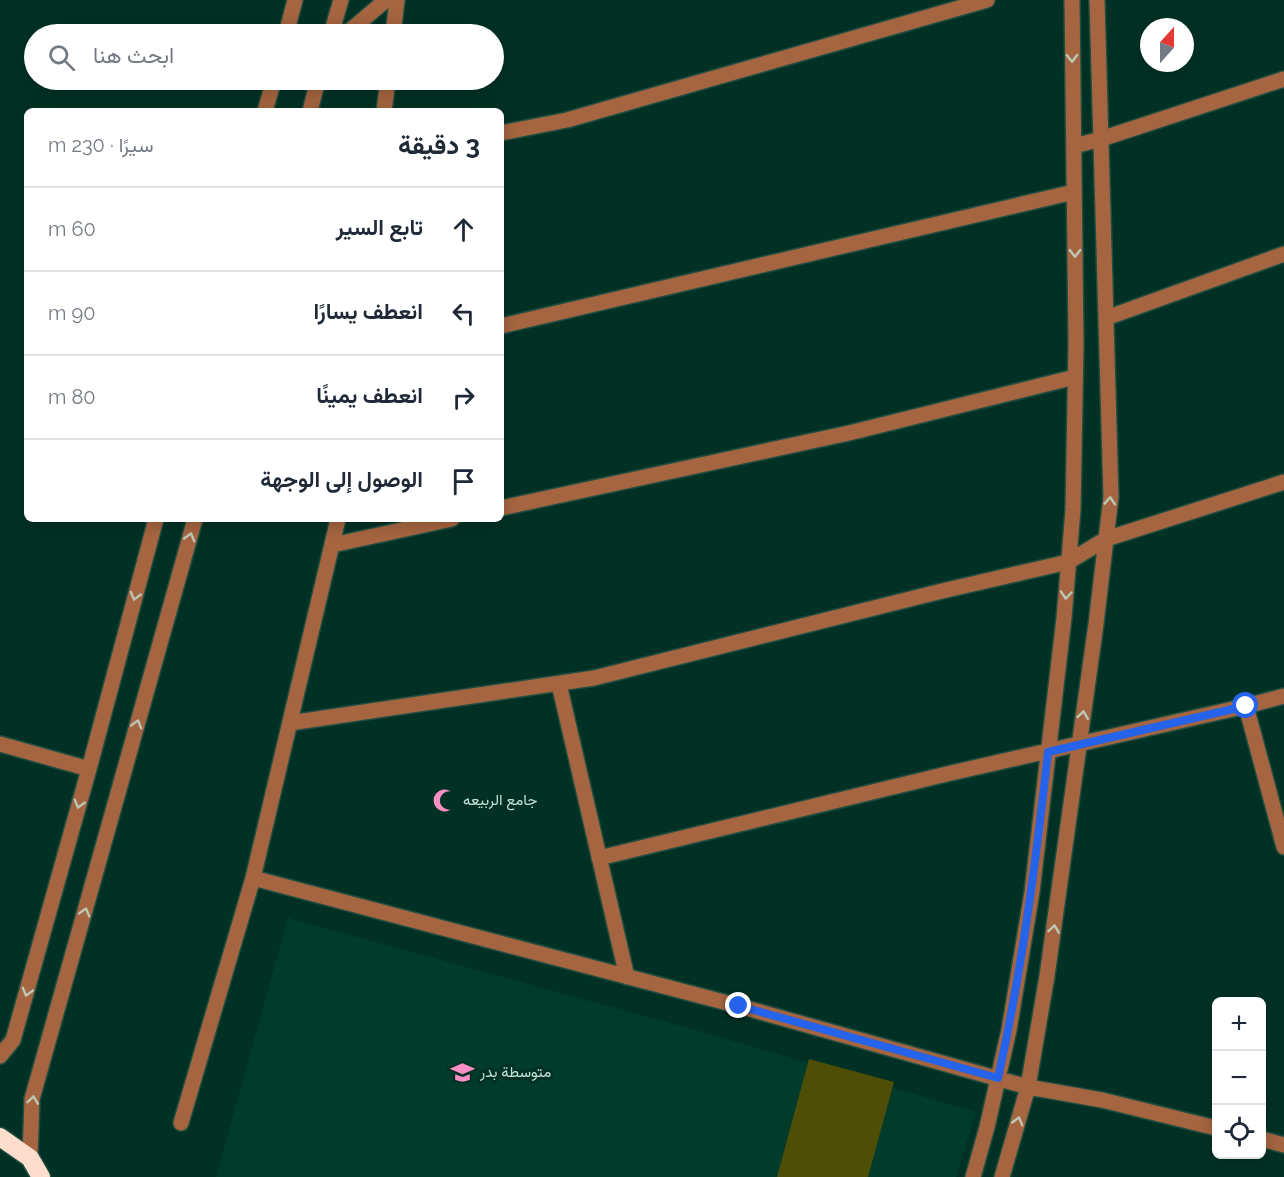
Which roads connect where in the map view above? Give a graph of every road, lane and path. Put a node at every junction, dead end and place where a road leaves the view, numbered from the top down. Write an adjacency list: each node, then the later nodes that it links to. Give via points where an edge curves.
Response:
1 (295, 0): 8 (street)
2 (341, 0): 9 (street)
3 (386, 0): 10 (street)
4 (397, 0): 11 (street)
5 (987, 0): 19 (street, via 567,120)
6 (1072, 0): 21 (street, one-way to 21)
7 (1097, 0): 20 (street)
8 (289, 24)
9 (334, 24)
10 (358, 24)
11 (394, 24)
12 (1284, 79): 20 (street)
13 (271, 90): 16 (street)
14 (315, 90): 17 (street)
15 (387, 90): 18 (street)
16 (266, 108)
17 (311, 108)
18 (384, 108)
19 (504, 132)
20 (1101, 140): 21 (street); 24 (street)
21 (1074, 146): 22 (street)
22 (1074, 192): 25 (street); 26 (street, one-way to 26)
23 (1284, 254): 24 (street)
24 (1106, 318): 33 (street, one-way to 24, via 1111,497)
25 (504, 325)
26 (1076, 377): 28 (street, via 849,433); 35 (street)
27 (1284, 482): 33 (street)
28 (504, 507)
29 (155, 522): 43 (street, one-way to 43)
30 (194, 522): 56 (street, one-way to 30, via 32,1099)
31 (337, 522): 34 (street)
32 (438, 522): 34 (street)
33 (1106, 539): 35 (street); 40 (street, one-way to 33)
34 (332, 545): 39 (street)
35 (1068, 562): 36 (street); 42 (street, one-way to 42)
36 (559, 684): 39 (street); 45 (street)
37 (1284, 696): 38 (street)
38 (1246, 706): 40 (street); 44 (street)
39 (290, 723): 46 (street)
40 (1079, 743): 42 (street); 50 (street, one-way to 40)
41 (0, 744): 43 (street)
42 (1048, 752): 45 (street); 49 (street, via 1032,892)
43 (89, 769): 48 (street, one-way to 48, via 13,1040)
44 (1284, 847)
45 (599, 858): 47 (street)
46 (253, 878): 47 (street); 51 (street)
47 (627, 976): 49 (street)
48 (0, 1056)
49 (998, 1078): 50 (street); 58 (street)
50 (1028, 1087): 52 (street); 59 (street, one-way to 50)
51 (180, 1123)
52 (1212, 1127)
53 (0, 1137): 56 (highway)
54 (1266, 1140): 55 (street)
55 (1284, 1145)
56 (30, 1158): 57 (highway)
57 (41, 1177)
58 (973, 1177)
59 (1002, 1177)

